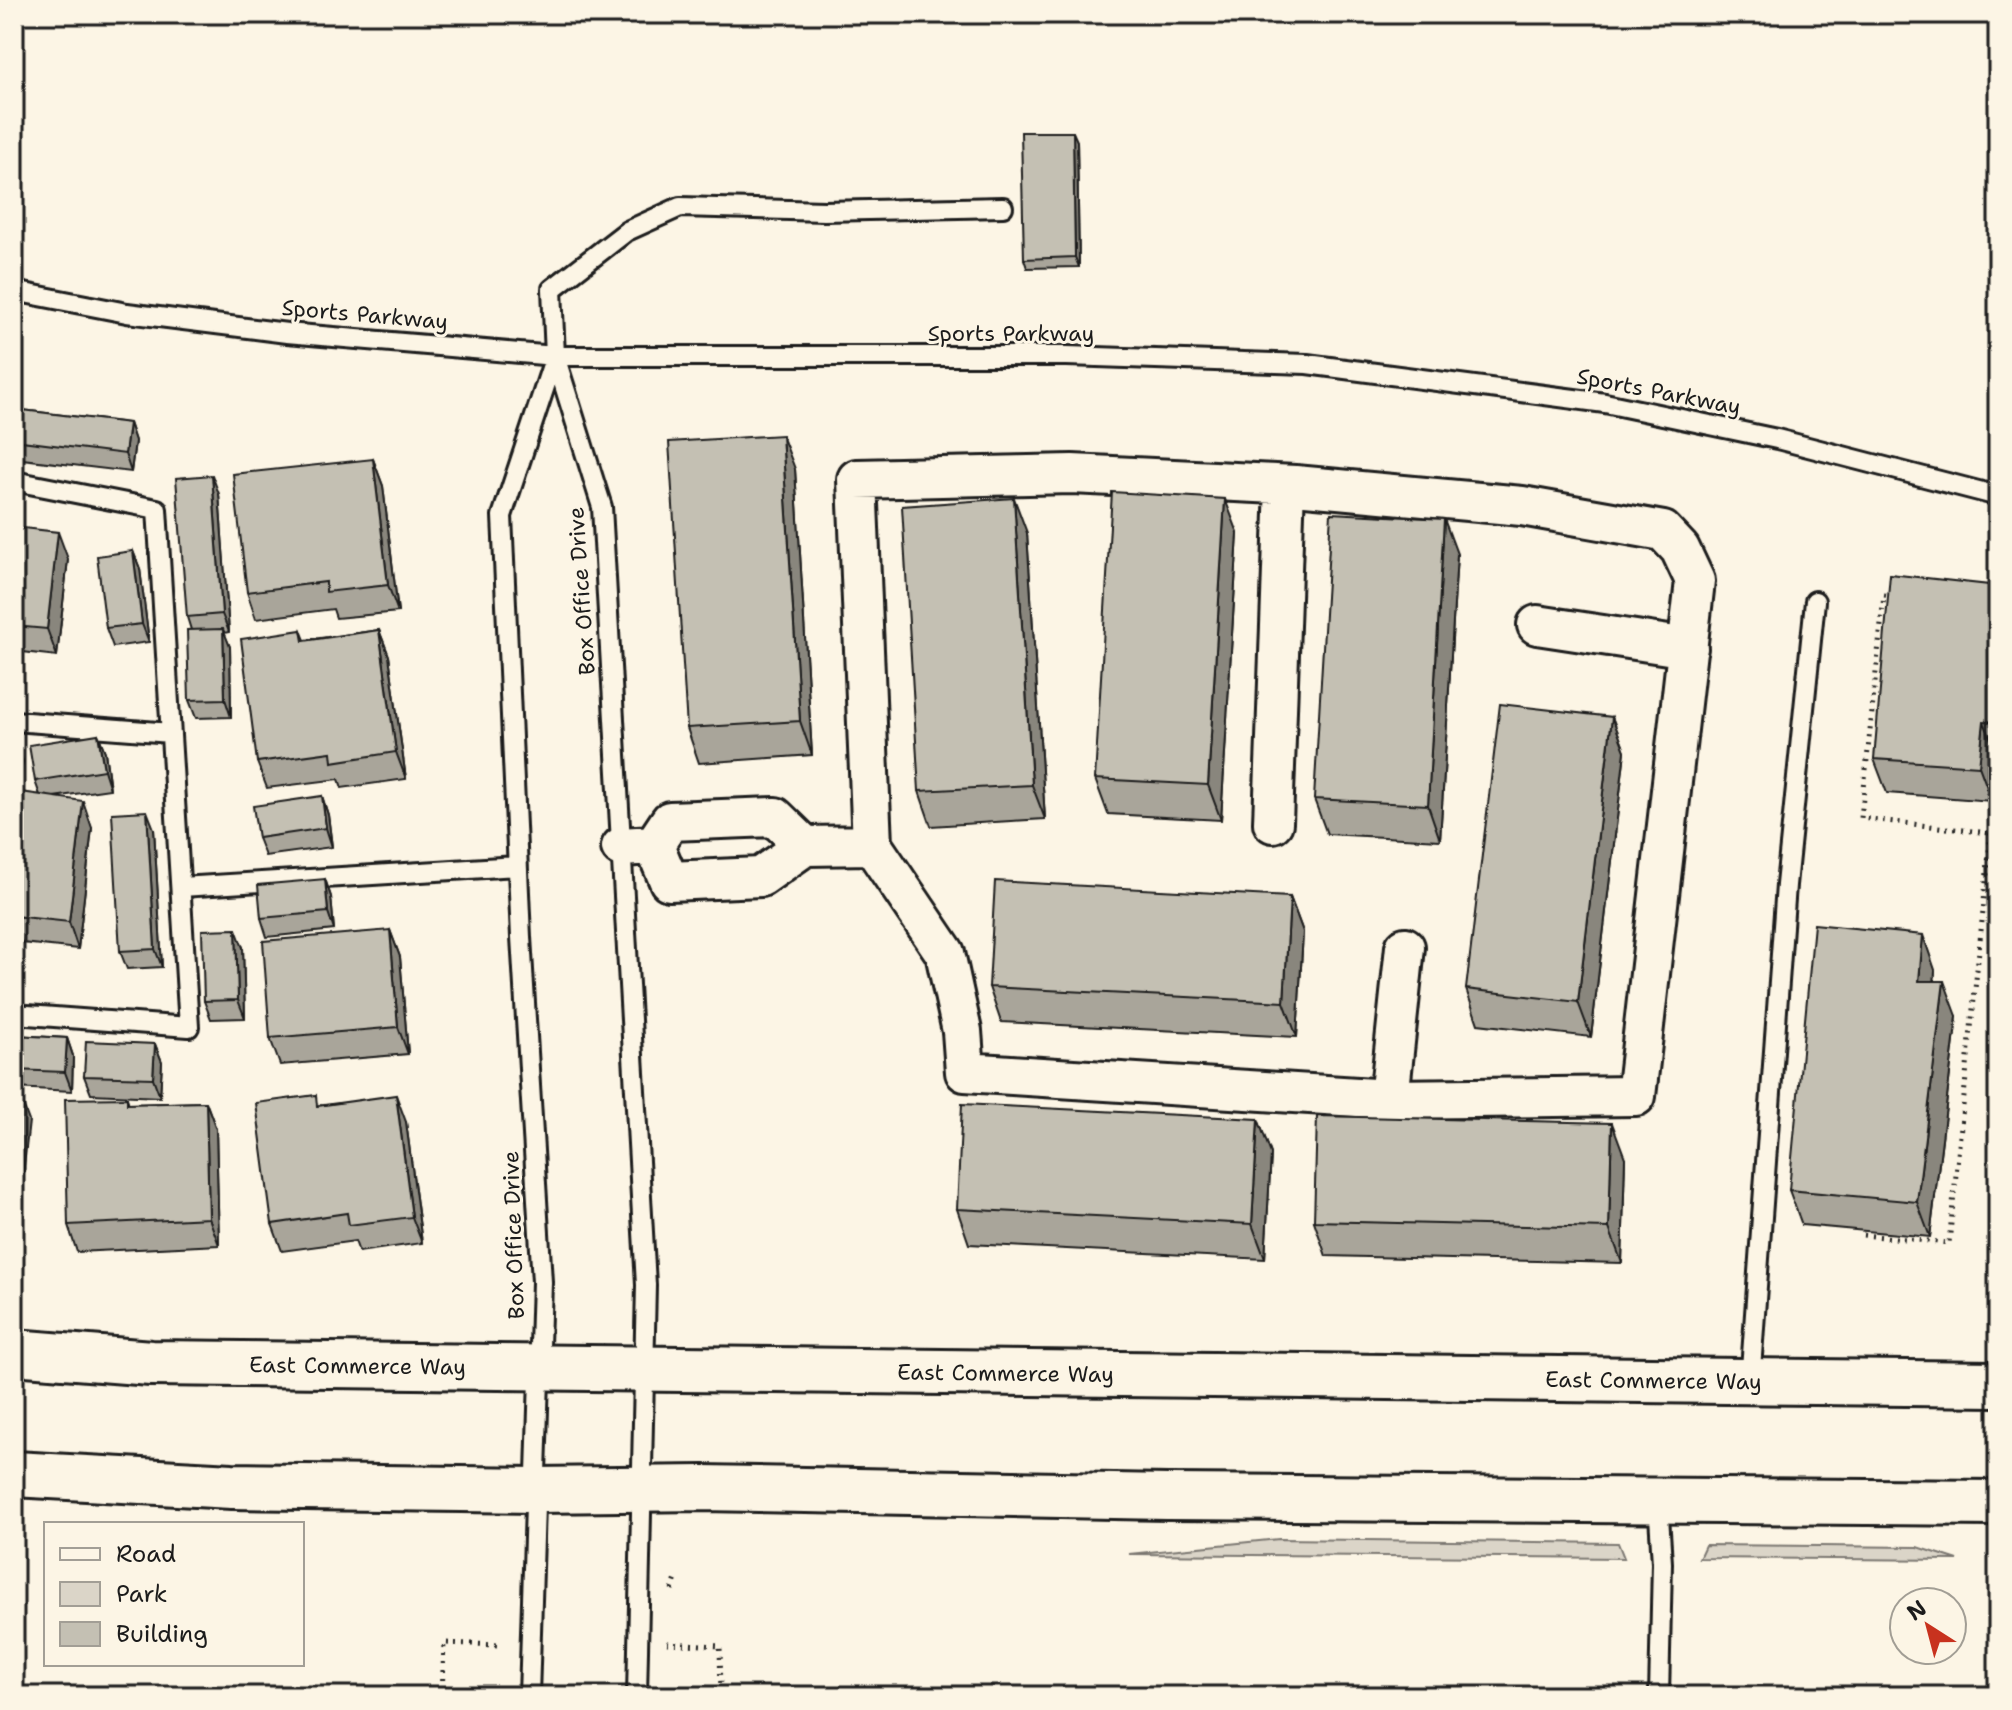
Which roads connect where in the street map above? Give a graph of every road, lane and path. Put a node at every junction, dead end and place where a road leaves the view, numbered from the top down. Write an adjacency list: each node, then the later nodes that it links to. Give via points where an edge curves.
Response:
1 (1003, 207): 3 (lane, via 680,207 627,231 552,289)
2 (14, 291): 3 (lane, Sports Parkway, via 127,313 287,333)
3 (555, 356): 6 (lane, Sports Parkway, via 1067,356 1307,364 1605,403 1777,439); 16 (lane, Box Office Drive, via 602,507); 18 (lane, Box Office Drive, via 502,516)
4 (14, 481): 12 (lane, via 157,509)
5 (1285, 485): 10 (street, via 1522,506 1663,531 1680,549 1695,581); 13 (street); 15 (street, via 1072,474 857,479)
6 (1998, 496)
7 (1898, 596): 14 (path, via 1884,595 1861,818)
8 (1815, 601): 27 (lane, via 1786,885)
9 (1537, 625): 10 (street)
10 (1688, 648): 22 (street, via 1636,1096)
11 (14, 721): 12 (lane)
12 (171, 733): 19 (lane)
13 (1273, 823)
14 (1994, 834): 23 (path, via 1949,1243)
15 (872, 845): 17 (street); 22 (street, via 945,953 965,1072)
16 (637, 846): 17 (street, via 670,821 775,817); 17 (street, via 669,881 761,877); 26 (lane, Box Office Drive)
17 (805, 846)
18 (517, 866): 19 (lane); 25 (lane, Box Office Drive, via 542,1282)
19 (181, 887): 21 (lane, via 189,1027)
20 (1405, 947): 22 (street)
21 (14, 1014)
22 (1389, 1099)
23 (1863, 1235)
24 (14, 1352): 25 (main road, East Commerce Way, via 151,1363)
25 (539, 1367): 26 (main road, East Commerce Way); 30 (lane, Box Office Drive)
26 (644, 1368): 27 (main road, East Commerce Way); 31 (lane, Box Office Drive)
27 (1750, 1383): 28 (main road, East Commerce Way)
28 (1998, 1384)
29 (14, 1474): 30 (main road, via 232,1486)
30 (536, 1490): 31 (main road); 39 (lane, Box Office Drive)
31 (641, 1490): 32 (main road); 40 (lane, Box Office Drive)
32 (1658, 1500): 33 (main road); 42 (lane)
33 (1998, 1503)
34 (677, 1576): 35 (path)
35 (668, 1601)
36 (667, 1629): 41 (path, via 667,1643 720,1646)
37 (500, 1631): 38 (path, via 499,1645 444,1643)
38 (442, 1696)
39 (529, 1696)
40 (637, 1696)
41 (721, 1696)
42 (1659, 1696)

